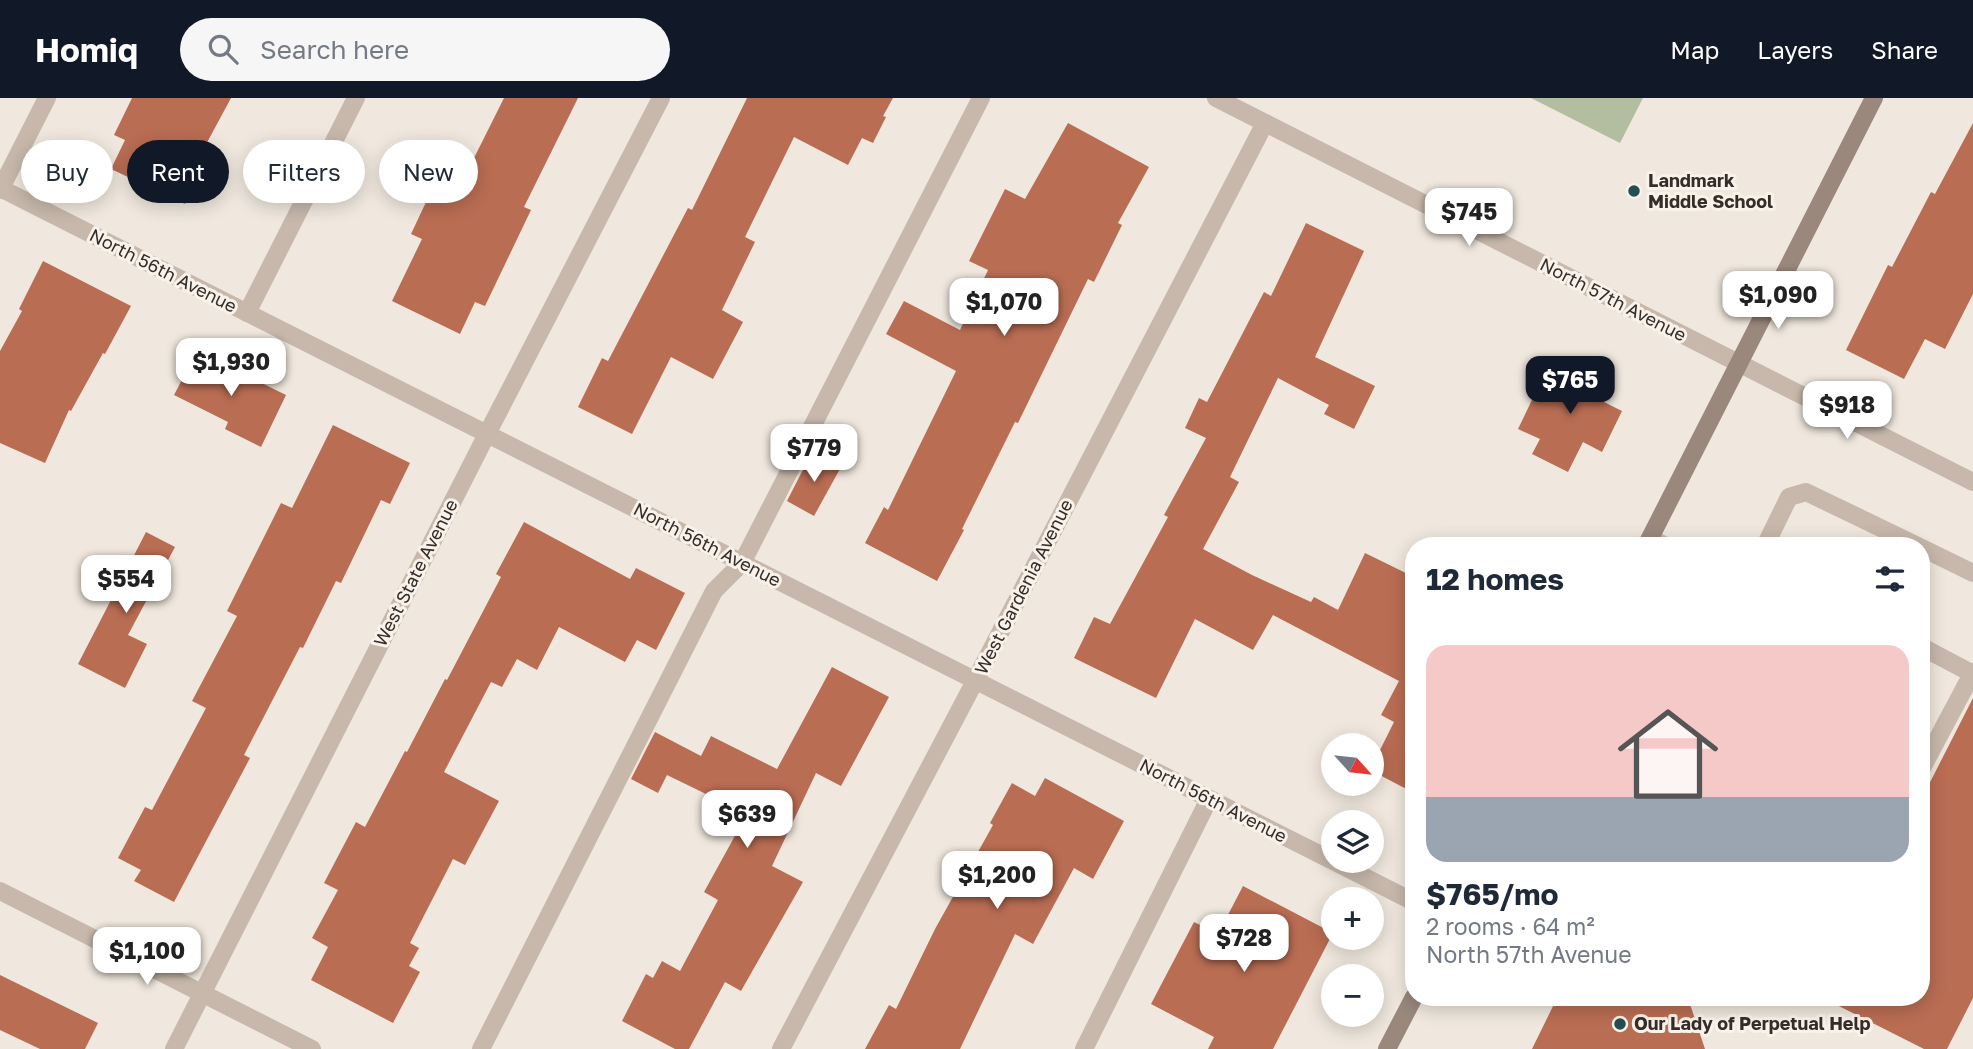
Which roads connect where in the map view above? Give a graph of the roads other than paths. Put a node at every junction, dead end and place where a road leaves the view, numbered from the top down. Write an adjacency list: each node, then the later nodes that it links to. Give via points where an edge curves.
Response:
1 (47, 98): 8 (street)
2 (356, 98): 9 (street)
3 (661, 98): 11 (street, West State Avenue)
4 (981, 98): 17 (street)
5 (1216, 98): 7 (street, North 57th Avenue)
6 (1874, 98): 10 (street)
7 (1265, 123): 10 (street, North 57th Avenue); 21 (street, West Gardenia Avenue)
8 (0, 189): 9 (street, North 56th Avenue)
9 (247, 313): 11 (street, North 56th Avenue)
10 (1739, 364): 12 (street, North 57th Avenue); 13 (street)
11 (487, 434): 17 (street, North 56th Avenue); 26 (street, West State Avenue)
12 (1973, 482)
13 (1657, 537)
14 (1769, 537): 15 (street, via 1788,497 1806,492)
15 (1899, 537)
16 (1930, 552): 18 (street)
17 (741, 563): 21 (street, North 56th Avenue); 30 (street, via 714,591)
18 (1973, 573)
19 (1930, 651): 20 (street)
20 (1973, 673): 22 (street)
21 (975, 681): 23 (street, North 56th Avenue); 31 (street, West Gardenia Avenue)
22 (1930, 753)
23 (1209, 799): 25 (street, North 56th Avenue); 32 (street)
24 (0, 891): 26 (street)
25 (1405, 897)
26 (203, 994): 28 (street, West State Avenue); 29 (street)
27 (1409, 1006): 33 (street)
28 (174, 1049)
29 (312, 1049)
30 (481, 1049)
31 (781, 1049)
32 (1084, 1049)
33 (1387, 1049)

